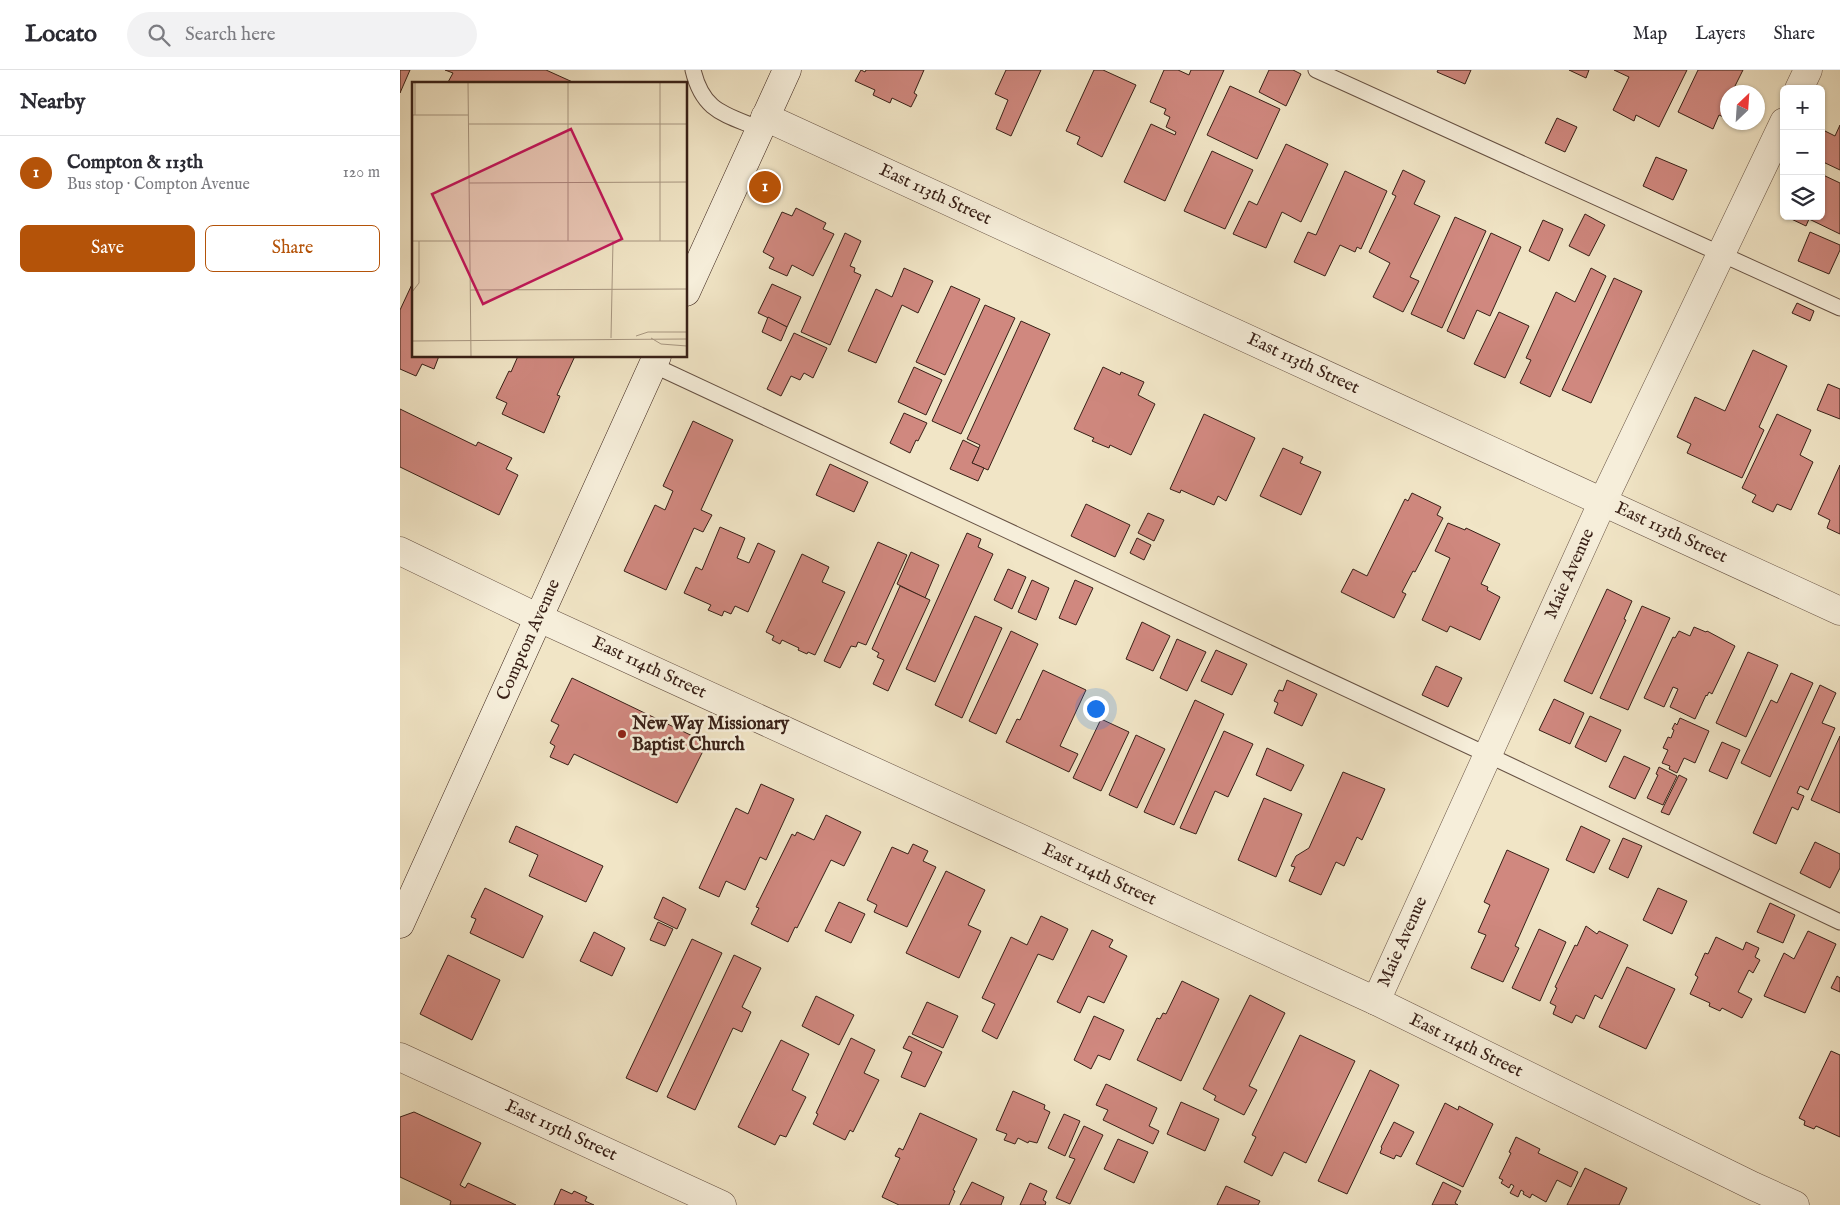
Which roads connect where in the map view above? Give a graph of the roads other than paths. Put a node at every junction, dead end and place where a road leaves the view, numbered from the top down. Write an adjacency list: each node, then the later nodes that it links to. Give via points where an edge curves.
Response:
1 (693, 70): 6 (lane, via 696,82 714,109)
2 (787, 70): 6 (street)
3 (1316, 70): 8 (lane)
4 (1808, 70): 5 (street)
5 (1802, 85)
6 (763, 123): 9 (street); 12 (street, East 113th Street)
7 (1780, 130): 8 (street, Maie Avenue)
8 (1721, 253): 10 (lane); 12 (street, Maie Avenue)
9 (688, 288)
10 (1840, 308)
11 (655, 361): 15 (street, Compton Avenue); 16 (lane)
12 (1603, 501): 14 (street, East 113th Street); 16 (street, Maie Avenue)
13 (400, 551): 15 (street, East 114th Street)
14 (1840, 611)
15 (539, 618): 18 (street, Compton Avenue); 19 (street, East 114th Street)
16 (1488, 755): 17 (lane); 19 (street, Maie Avenue)
17 (1840, 922)
18 (400, 924)
19 (1376, 1001): 21 (street, East 114th Street)
20 (400, 1057): 22 (street, East 115th Street)
21 (1748, 1196): 23 (street, East 114th Street)
22 (722, 1205)
23 (1796, 1205)

